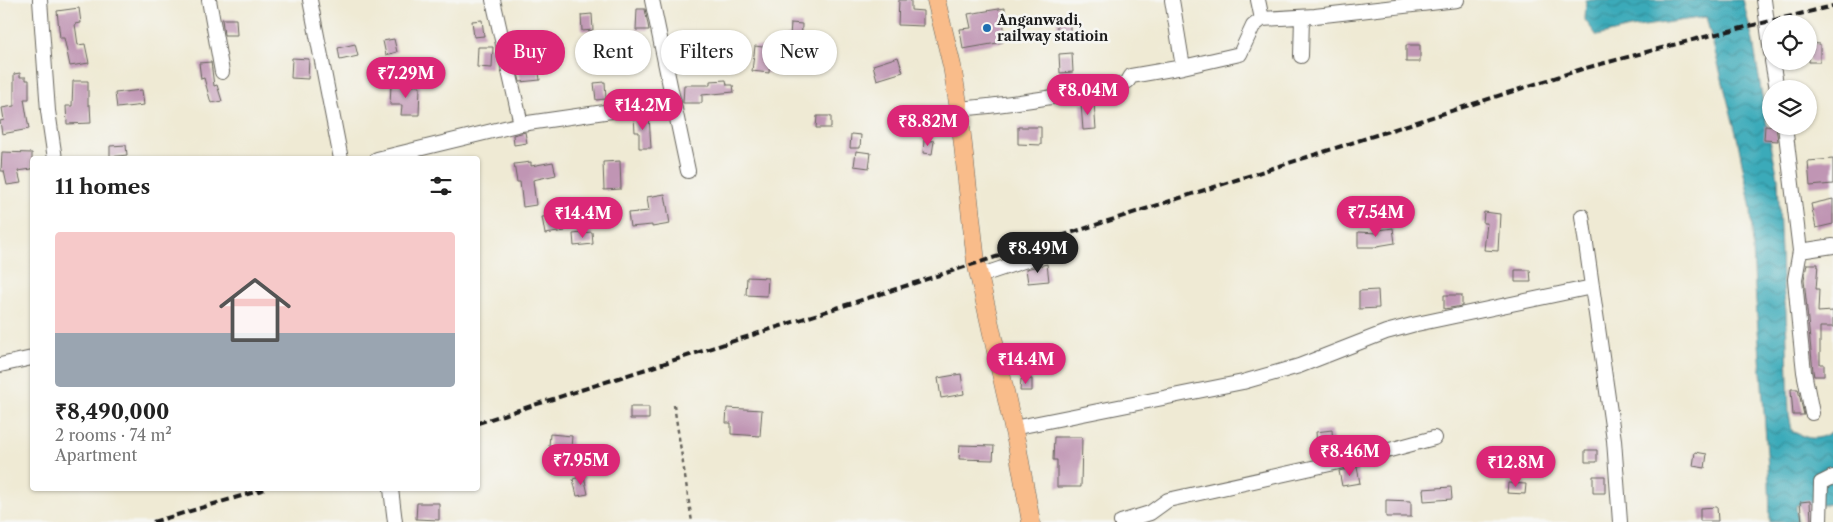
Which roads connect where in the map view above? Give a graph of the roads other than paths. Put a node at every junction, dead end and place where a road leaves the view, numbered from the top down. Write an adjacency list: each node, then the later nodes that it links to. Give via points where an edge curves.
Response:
1 (40, 0): 21 (street)
2 (209, 0): 16 (street)
3 (310, 0): 22 (street)
4 (493, 0): 19 (street)
5 (652, 0): 17 (street)
6 (936, 0): 18 (main road)
7 (1172, 0): 15 (street)
8 (1258, 0): 13 (street)
9 (1457, 0): 12 (street)
10 (1764, 0): 11 (street)
11 (1766, 15)
12 (1302, 17): 13 (street); 14 (street)
13 (1262, 19): 15 (street, via 1253,26 1240,54)
14 (1301, 56)
15 (1183, 67): 18 (street, via 1131,76 1123,84 1076,94)
16 (222, 72)
17 (674, 102): 19 (street); 24 (street)
18 (959, 109): 29 (main road)
19 (521, 124): 23 (street)
20 (1786, 135): 27 (street)
21 (55, 156)
22 (340, 156)
23 (389, 156)
24 (688, 171)
25 (1582, 216): 30 (street)
26 (1833, 246): 27 (street)
27 (1800, 251): 33 (street, via 1795,279 1804,372)
28 (1038, 256): 29 (street)
29 (979, 276): 34 (main road)
30 (1592, 287): 34 (street, via 1386,332 1299,366 1243,382); 41 (street, via 1614,440)
31 (30, 358): 32 (street)
32 (0, 365)
33 (1812, 413)
34 (1013, 428): 39 (main road)
35 (1434, 438): 40 (street, via 1168,500 1150,513)
36 (1833, 477): 42 (street, via 1821,483)
37 (391, 491): 38 (street)
38 (395, 522)
39 (1031, 522)
40 (1121, 522)
41 (1620, 522)
42 (1820, 522)

